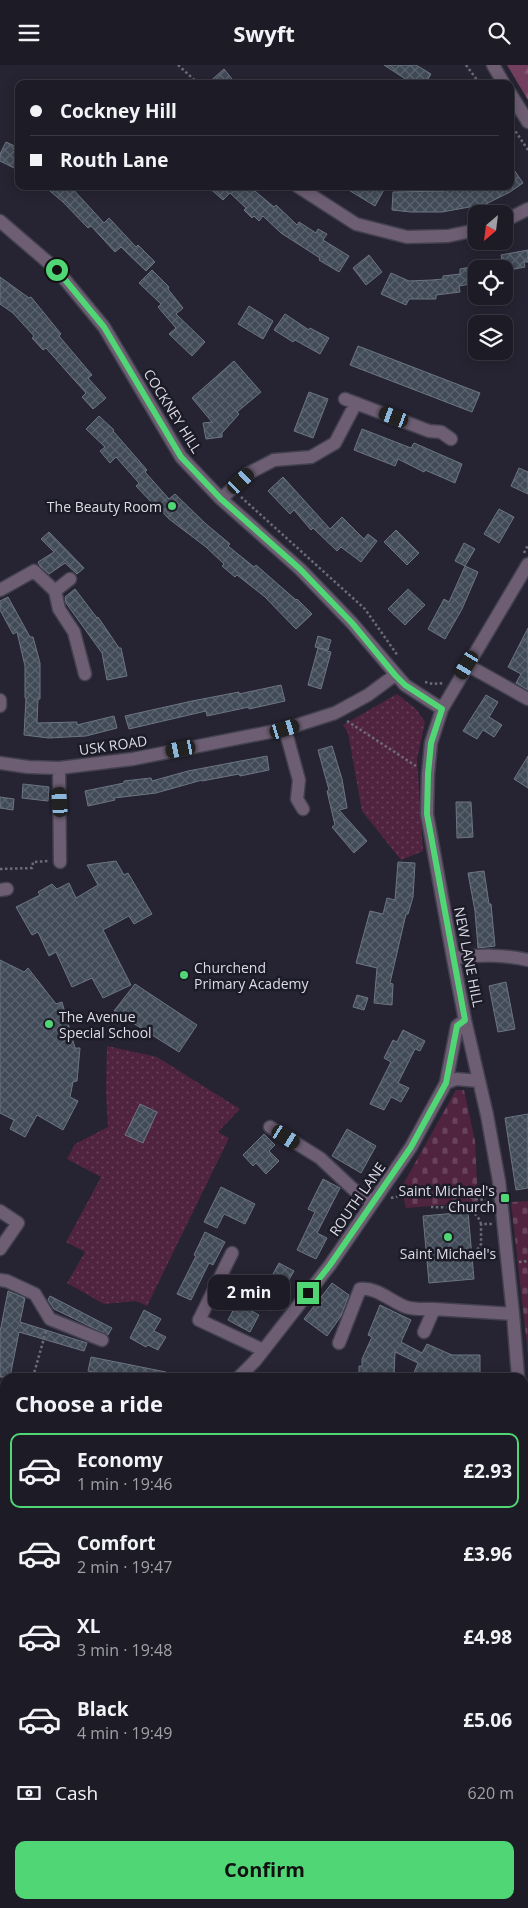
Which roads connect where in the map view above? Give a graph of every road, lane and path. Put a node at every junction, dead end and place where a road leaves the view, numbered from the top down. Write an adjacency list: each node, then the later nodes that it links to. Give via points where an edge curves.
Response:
1 (178, 65): 4 (path)
2 (466, 65): 5 (path)
3 (492, 65): 6 (street)
4 (195, 80)
5 (477, 80)
6 (501, 80)
7 (514, 99): 8 (street)
8 (528, 122)
9 (514, 129): 10 (path)
10 (528, 149)
11 (303, 190): 15 (street, via 356,224 407,237 448,236)
12 (528, 209): 13 (street)
13 (513, 216)
14 (0, 221): 18 (street, COCKNEY HILL, via 57,270 104,327 181,457)
15 (468, 232)
16 (451, 439): 17 (street, via 441,432 429,431 351,401 335,443 311,457 274,460 250,473)
17 (233, 489): 18 (street); 24 (path, via 365,609)
18 (221, 499): 27 (street, COCKNEY HILL, via 300,569 352,623)
19 (528, 545): 20 (path)
20 (524, 562): 25 (street, NEW LANE HILL)
21 (70, 579): 23 (street)
22 (0, 591): 23 (street, via 34,571)
23 (55, 591): 26 (street, via 59,609 74,632)
24 (400, 658)
25 (467, 665): 30 (street); 33 (street, NEW LANE HILL)
26 (85, 674)
27 (395, 675): 33 (street, COCKNEY HILL, via 416,694); 34 (street, USK ROAD)
28 (448, 675): 29 (path, via 443,683)
29 (422, 681)
30 (528, 699)
31 (0, 700): 32 (street)
32 (0, 706)
33 (442, 709): 38 (street, NEW LANE HILL, via 431,743)
34 (335, 713): 35 (street, USK ROAD); 38 (path)
35 (285, 729): 37 (street, USK ROAD, via 133,759); 39 (street, via 298,780 297,799)
36 (0, 763): 37 (street, USK ROAD)
37 (59, 768): 40 (street)
38 (428, 774): 42 (street, NEW LANE HILL, via 427,814)
39 (303, 809)
40 (56, 862): 41 (path, via 33,862 32,868)
41 (0, 869)
42 (453, 958): 43 (street, via 503,955); 44 (street, NEW LANE HILL)
43 (528, 960)
44 (465, 1020): 45 (street, NEW LANE HILL); 46 (street, ROUTH LANE, via 457,1026)
45 (479, 1081): 46 (street, via 456,1079); 49 (street, NEW LANE HILL)
46 (446, 1083): 48 (street, ROUTH LANE, via 411,1147)
47 (270, 1127): 48 (street, via 320,1158)
48 (372, 1202): 49 (path, via 429,1194 460,1195); 64 (street, ROUTH LANE, via 330,1265)
49 (501, 1203): 52 (street, NEW LANE HILL)
50 (431, 1207): 53 (path, via 470,1210 479,1217)
51 (0, 1211): 54 (street, via 18,1223)
52 (504, 1223): 53 (path); 59 (street, NEW LANE HILL)
53 (481, 1224): 56 (path, via 481,1244)
54 (0, 1249)
55 (232, 1253): 64 (street, via 199,1320)
56 (472, 1258)
57 (0, 1280): 60 (street, via 35,1295)
58 (434, 1309): 59 (street); 61 (street); 63 (street, via 407,1307 368,1288 360,1289)
59 (513, 1314): 67 (street, NEW LANE HILL)
60 (50, 1319): 62 (street); 65 (path)
61 (424, 1332)
62 (102, 1340)
63 (339, 1343)
64 (264, 1350): 66 (street, ROUTH LANE)
65 (34, 1373)
66 (243, 1373)
67 (518, 1373)

